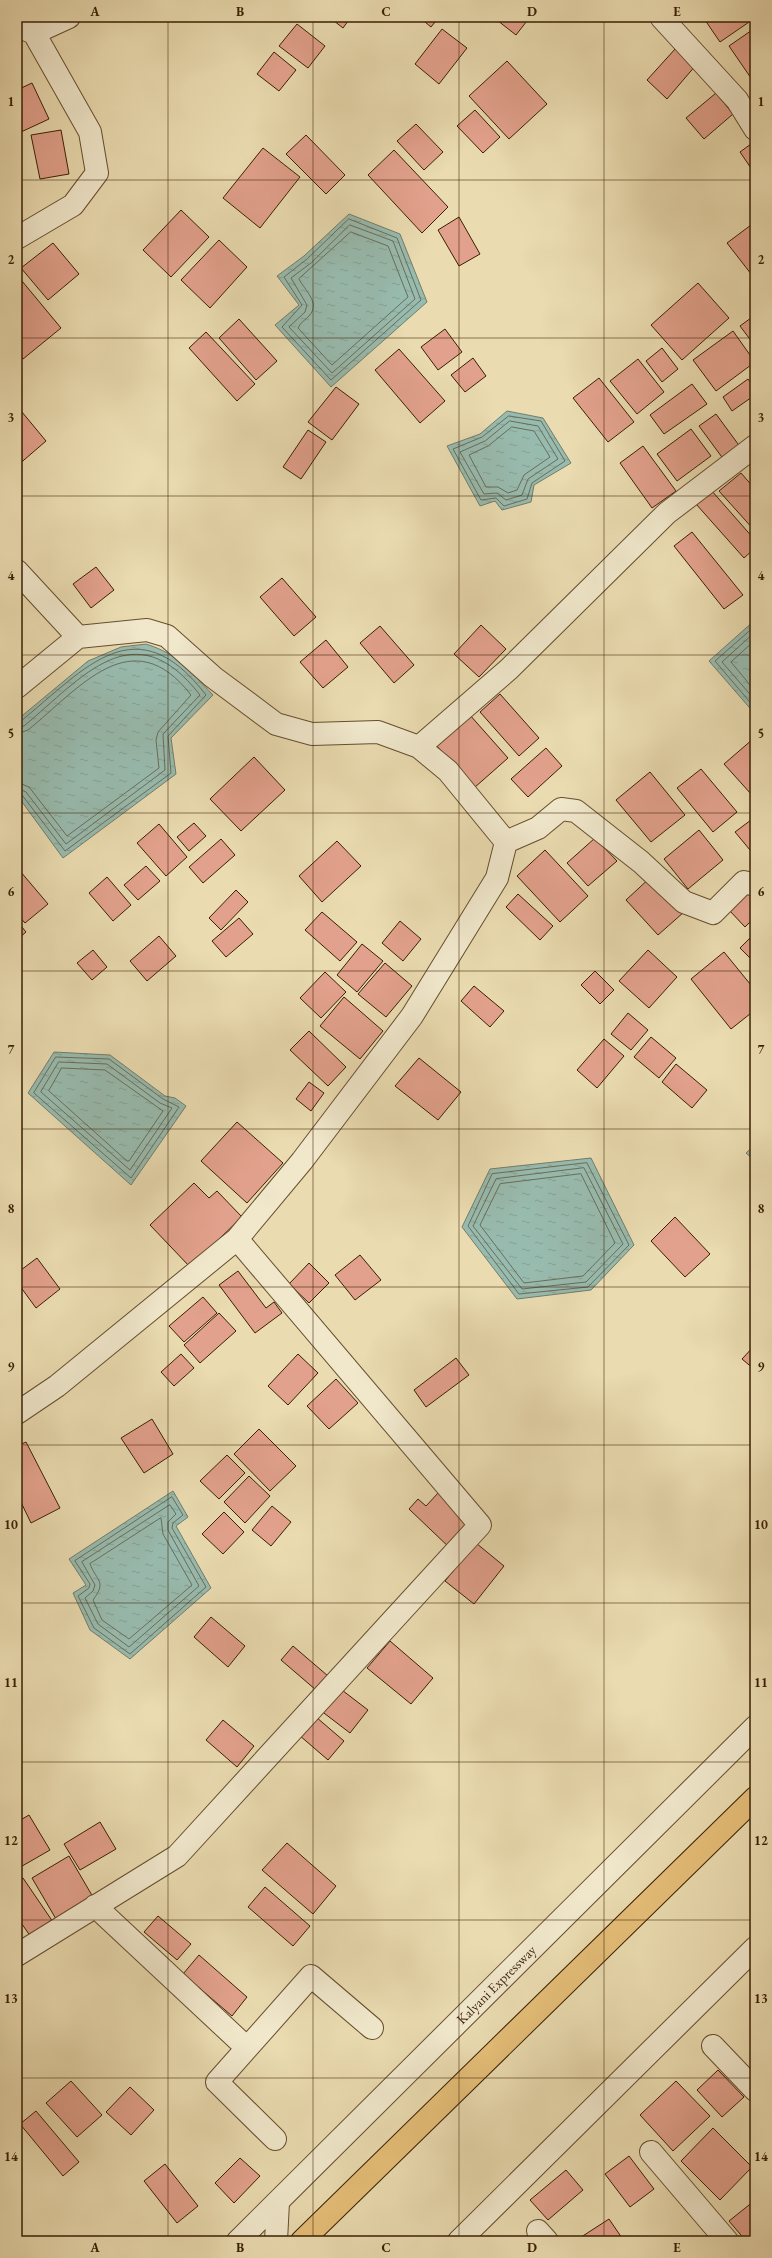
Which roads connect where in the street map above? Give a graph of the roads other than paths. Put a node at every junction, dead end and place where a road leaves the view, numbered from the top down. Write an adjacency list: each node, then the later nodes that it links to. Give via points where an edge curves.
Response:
1 (68, 17): 3 (street)
2 (661, 17): 4 (street, via 737,100)
3 (26, 30): 5 (street, via 90,132 97,174 73,205)
4 (755, 129)
5 (17, 238)
6 (755, 446): 10 (street, via 667,513 509,669)
7 (17, 570): 8 (street)
8 (78, 637): 9 (street); 10 (street, via 147,630 167,636 213,677 276,724 312,734 378,732)
9 (17, 687)
10 (419, 747): 11 (street, via 448,771)
11 (506, 842): 12 (street, via 538,828 561,809 576,811 642,862 684,902 713,913 744,882); 13 (street, via 497,878 412,1016 302,1161)
12 (755, 885)
13 (237, 1239): 14 (street, via 57,1386); 17 (street, via 480,1525 177,1856)
14 (17, 1413)
15 (755, 1727): 26 (street, Kalyani Expressway)
16 (755, 1798): 29 (highway)
17 (96, 1906): 18 (street); 22 (street)
18 (19, 1948)
19 (755, 1948): 30 (street)
20 (372, 2028): 22 (street, via 311,1976)
21 (713, 2046): 23 (street)
22 (247, 2048): 24 (street, via 217,2082)
23 (755, 2090)
24 (275, 2139)
25 (651, 2152): 31 (street)
26 (278, 2202): 27 (street, Kalyani Expressway); 28 (street)
27 (238, 2241)
28 (276, 2241)
29 (302, 2241)
30 (458, 2241)
31 (727, 2241)

